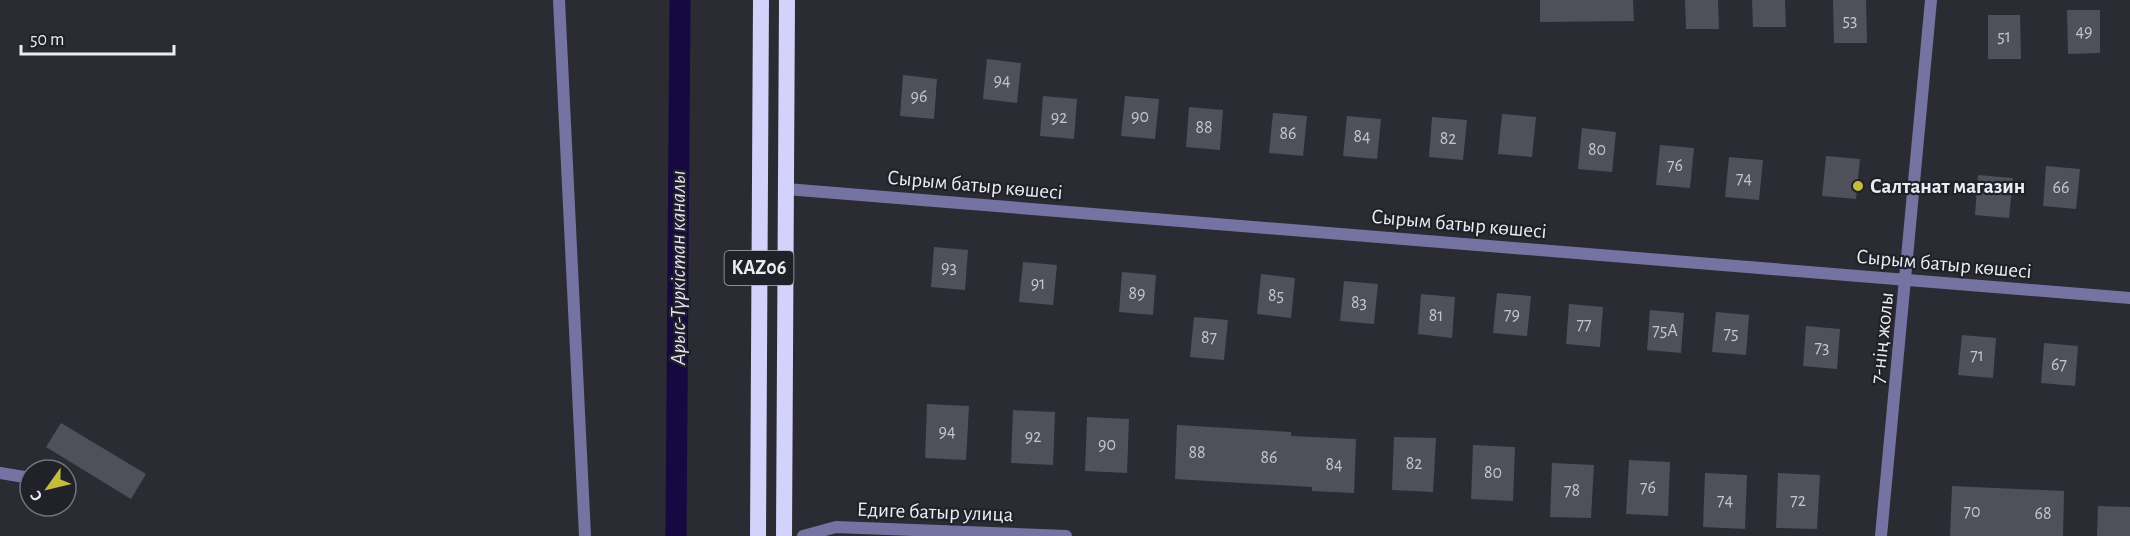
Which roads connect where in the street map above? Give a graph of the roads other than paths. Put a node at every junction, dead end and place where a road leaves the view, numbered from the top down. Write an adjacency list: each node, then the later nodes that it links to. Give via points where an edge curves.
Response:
1 (559, 0): 10 (street)
2 (761, 0): 11 (highway, KАZ06)
3 (787, 0): 5 (highway, KАZ06)
4 (1931, 0): 6 (street, 7-нің жолы)
5 (786, 189): 6 (street, Сырым батыр көшесі); 12 (highway, KАZ06)
6 (1907, 280): 7 (street, Сырым батыр көшесі); 15 (street, 7-нің жолы)
7 (2130, 298)
8 (0, 473): 9 (street)
9 (18, 476)
10 (585, 536)
11 (758, 536)
12 (784, 536)
13 (803, 536): 14 (street, Едиге батыр улица, via 836,527)
14 (1066, 536)
15 (1881, 536)

